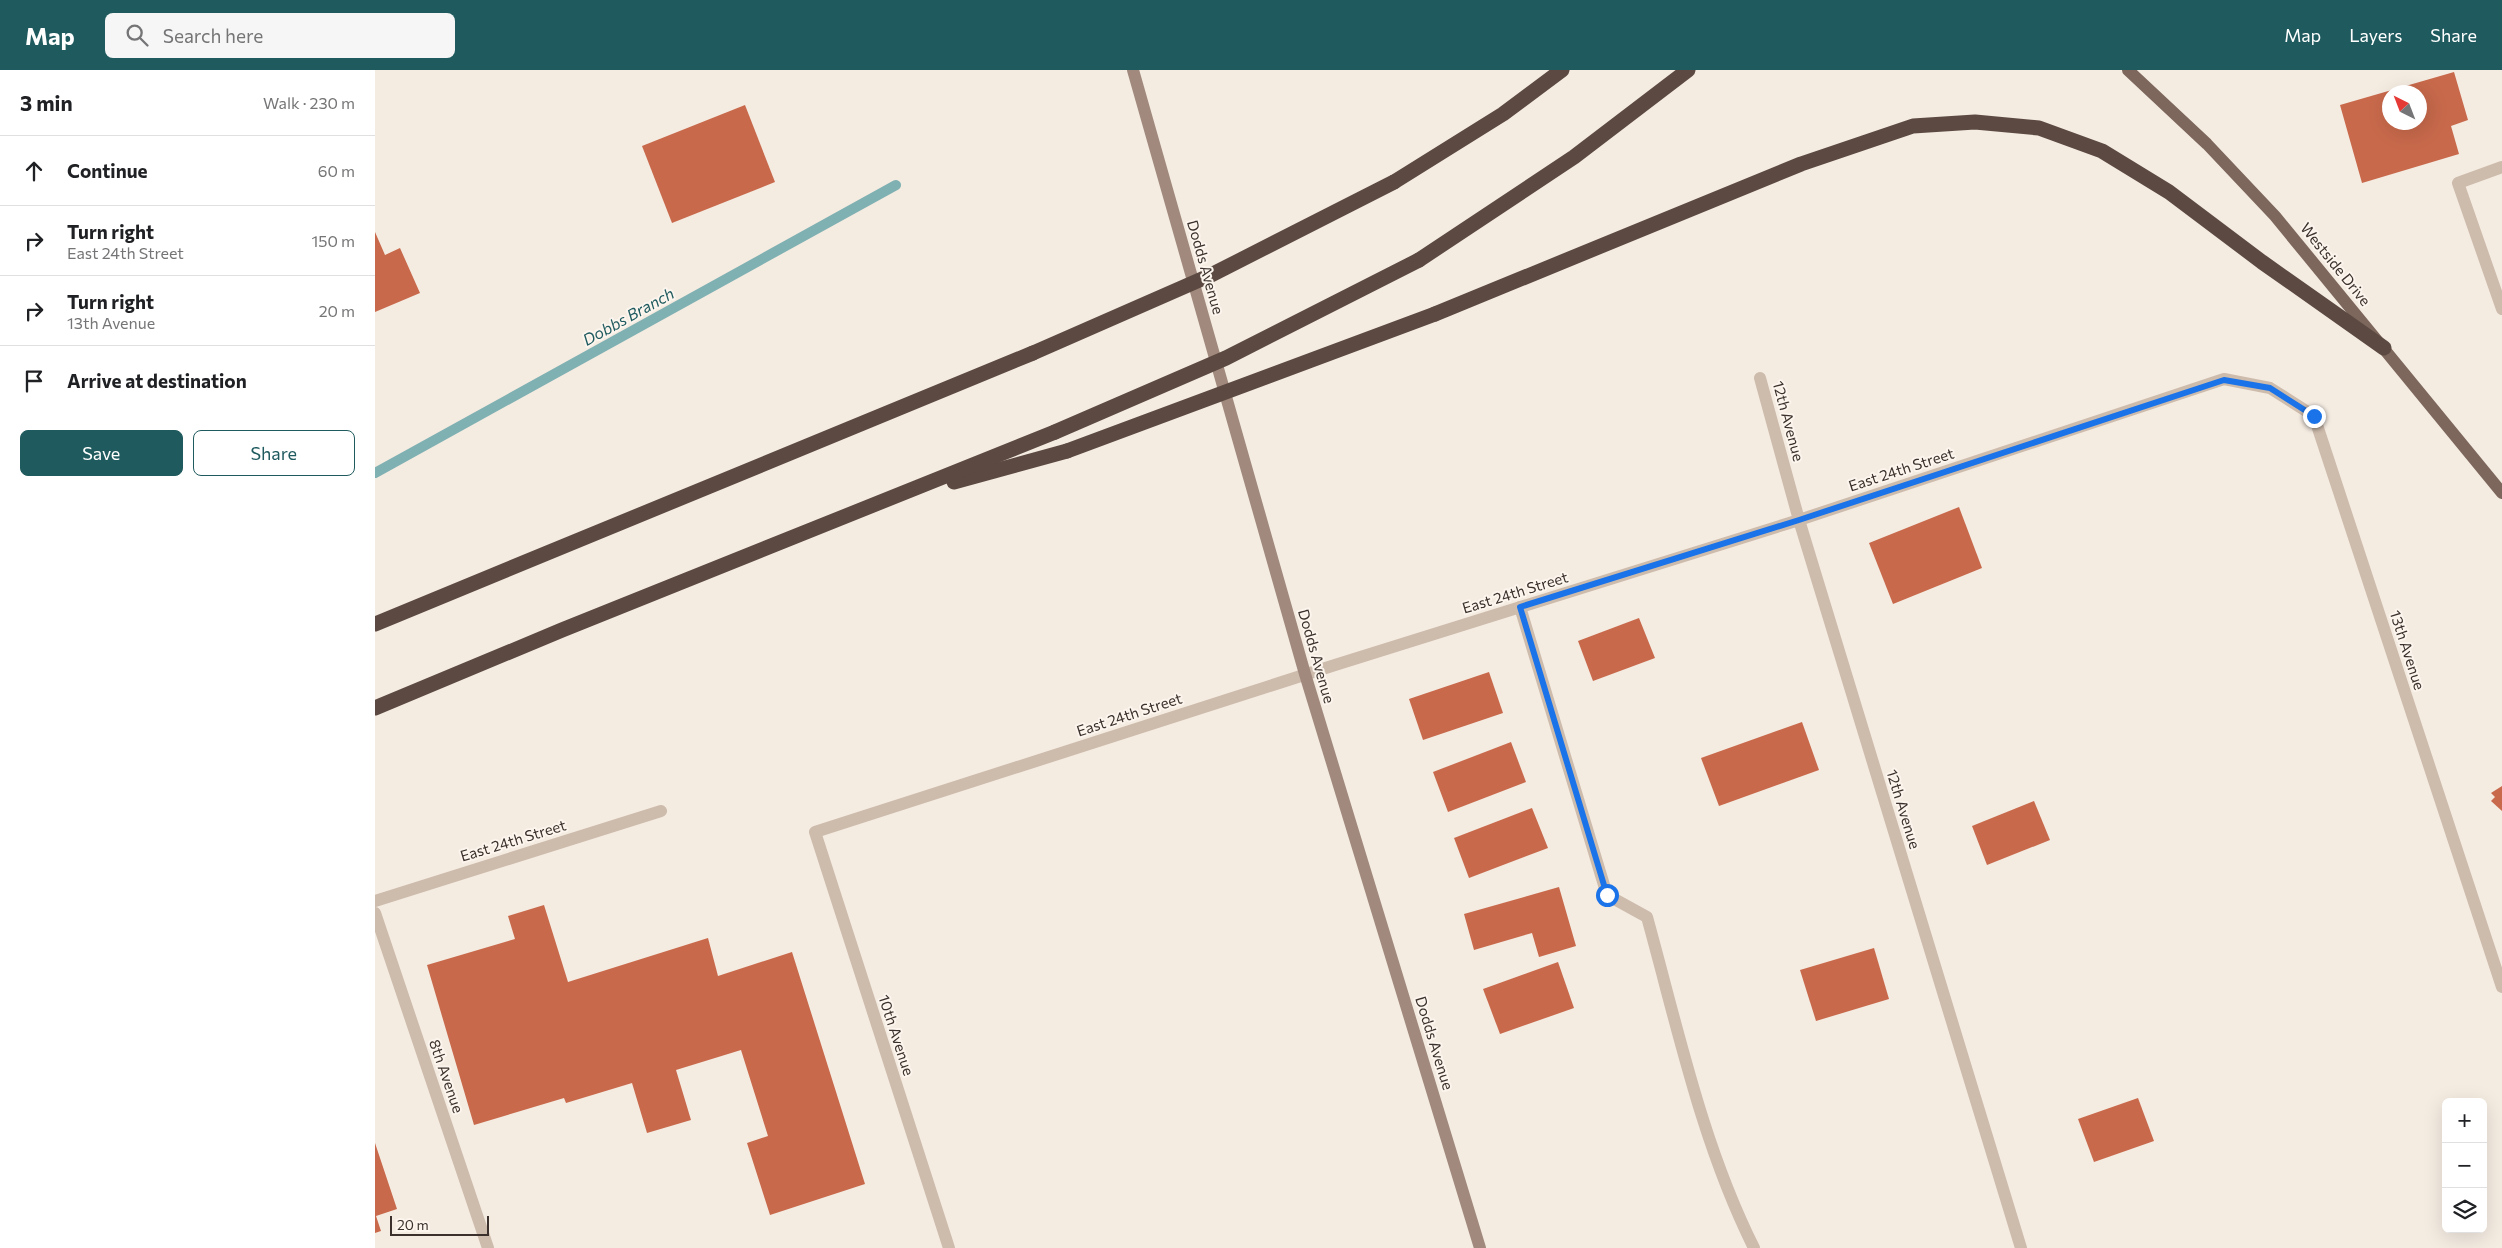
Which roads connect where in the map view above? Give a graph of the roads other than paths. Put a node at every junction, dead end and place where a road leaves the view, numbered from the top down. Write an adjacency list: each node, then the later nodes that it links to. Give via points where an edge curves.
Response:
1 (1133, 70): 15 (street, Dodds Avenue)
2 (1562, 70): 14 (highway, bridge, via 1503,114 1394,182 1211,275 1033,353)
3 (2128, 70): 7 (main road, Westside Drive, via 2207,144 2275,216)
4 (1685, 73): 11 (highway, bridge, via 1574,158 1419,260 1226,358)
5 (2502, 167): 6 (street, via 2458,183)
6 (2502, 309)
7 (2384, 348): 10 (main road, Westside Drive); 11 (highway, bridge, via 2169,192 2102,150 2039,128 1975,122 1913,126 1801,164 1435,314 1067,452)
8 (1760, 378): 12 (street, 12th Avenue)
9 (2224, 380): 12 (street, East 24th Street); 21 (street, 13th Avenue, via 2270,388 2314,416)
10 (2502, 493)
11 (889, 499): 16 (highway)
12 (1799, 520): 13 (street, East 24th Street); 26 (street, 12th Avenue)
13 (1520, 607): 15 (street, East 24th Street); 25 (street, via 1607,895 1647,917 1707,1132 1733,1205)
14 (375, 624)
15 (1305, 674): 18 (street, East 24th Street); 24 (street, Dodds Avenue)
16 (375, 708)
17 (661, 811): 19 (street, East 24th Street)
18 (815, 832): 23 (street, 10th Avenue)
19 (375, 901)
20 (375, 914): 22 (street, 8th Avenue)
21 (2502, 987)
22 (488, 1248)
23 (949, 1248)
24 (1480, 1248)
25 (1754, 1248)
26 (2021, 1248)

